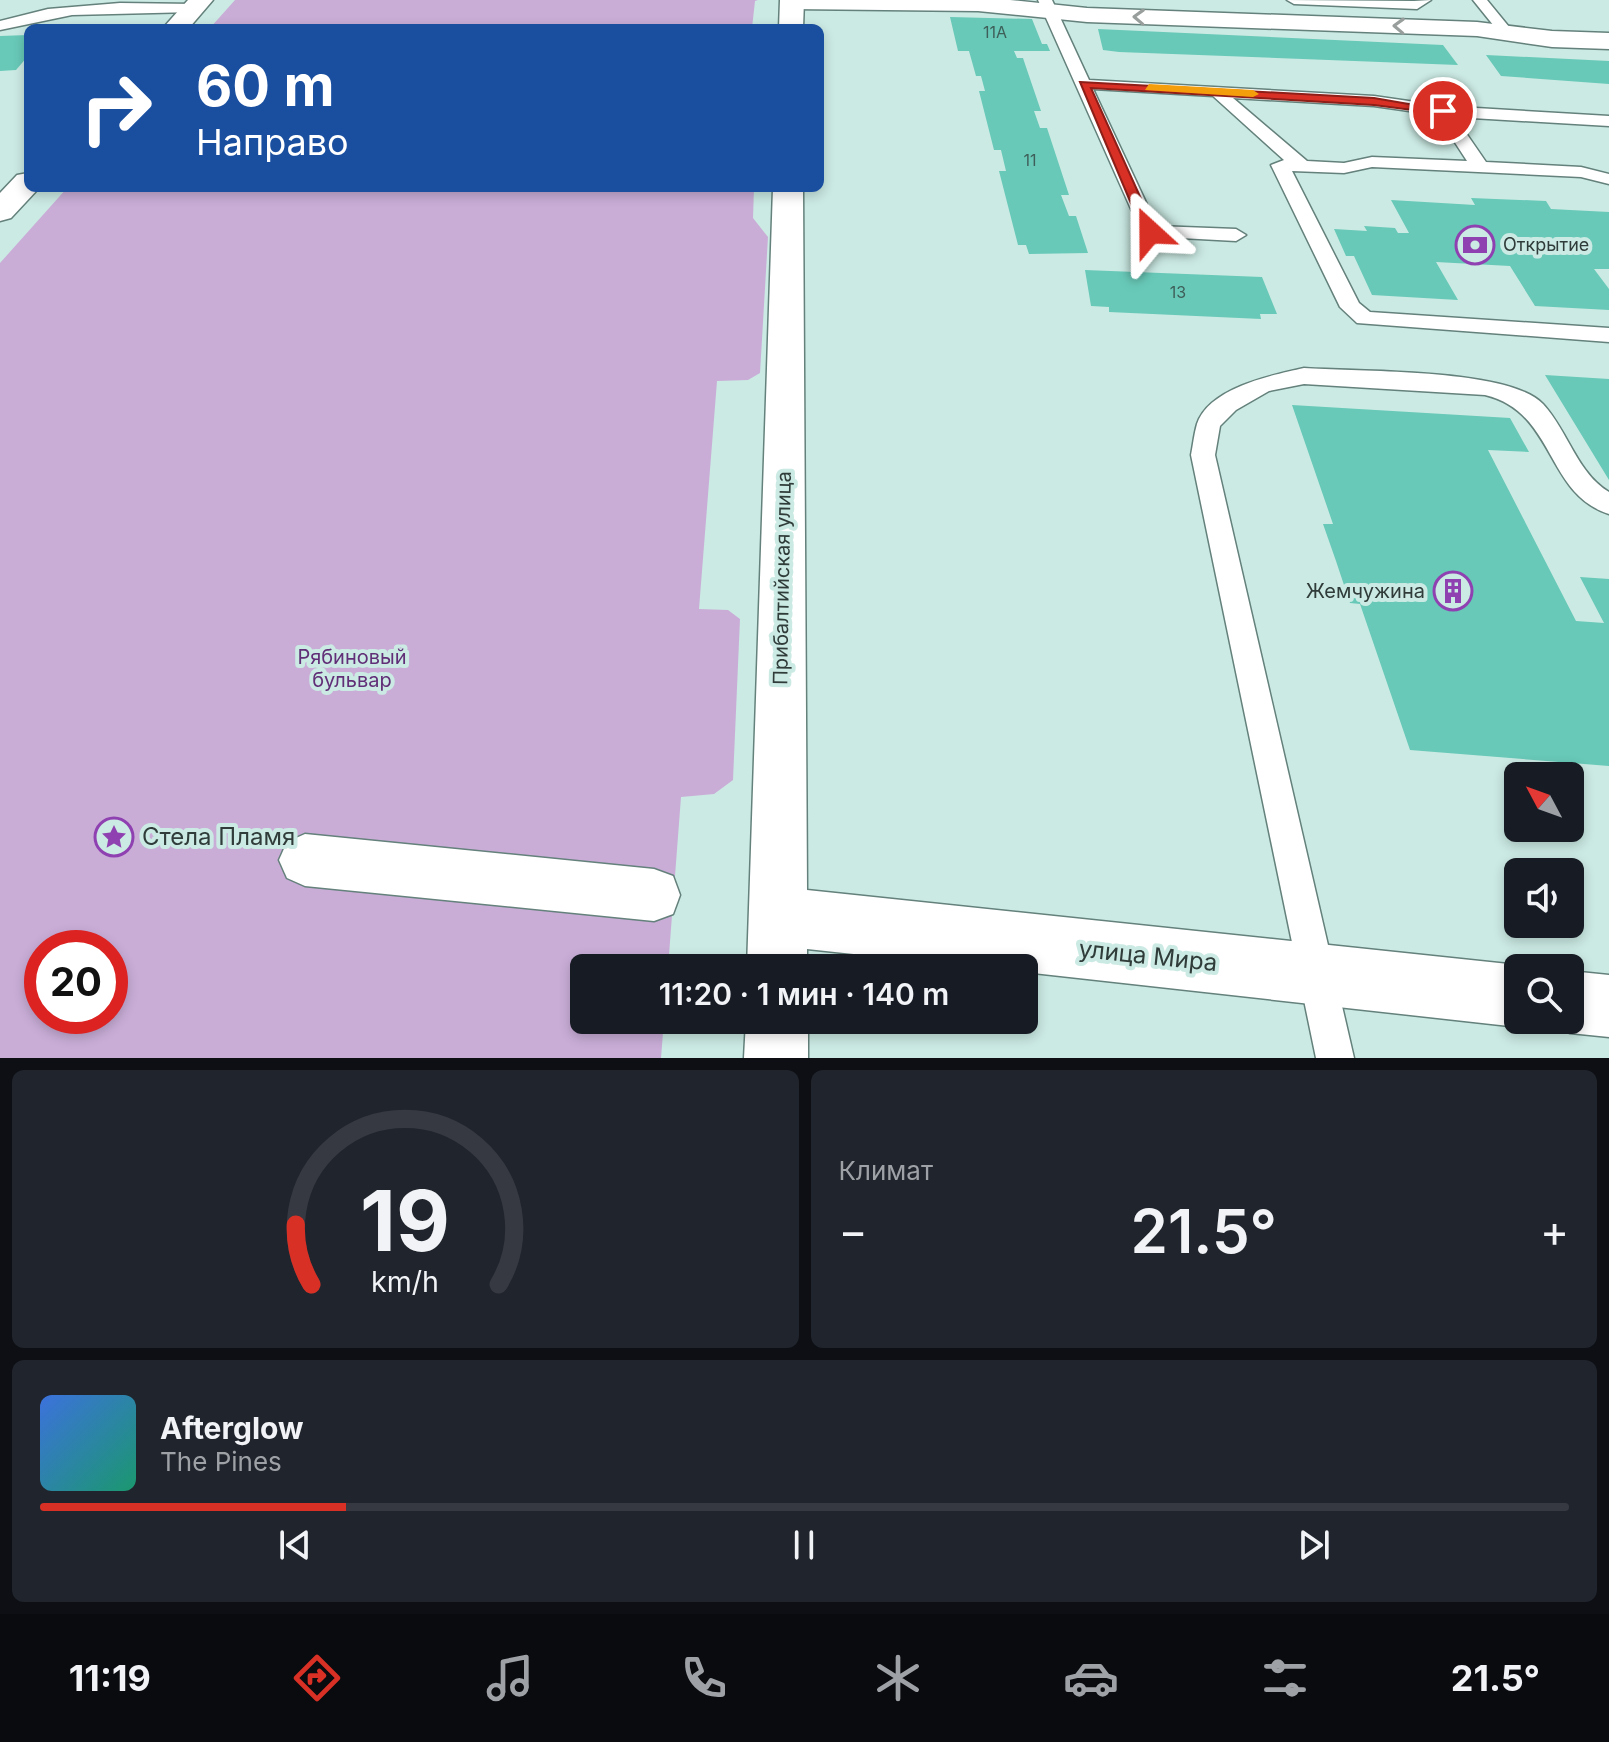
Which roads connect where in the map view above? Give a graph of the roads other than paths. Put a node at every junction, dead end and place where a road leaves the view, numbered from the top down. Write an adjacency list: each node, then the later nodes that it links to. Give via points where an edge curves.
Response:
1 (1294, 0): 2 (lane, via 1417,5)
2 (1424, 0)
3 (1480, 0): 11 (lane)
4 (792, 1): 5 (street); 9 (street)
5 (890, 1): 7 (street)
6 (198, 4): 8 (street); 10 (lane, via 86,7)
7 (1047, 6): 11 (street, one-way to 7); 13 (lane)
8 (179, 24)
9 (791, 24)
10 (0, 26)
11 (1507, 33): 12 (street)
12 (1609, 41)
13 (1084, 84): 14 (lane); 23 (lane, via 1150,232)
14 (1216, 91): 15 (lane); 17 (lane)
15 (1443, 111): 16 (lane); 18 (lane)
16 (1609, 121)
17 (1290, 162): 18 (lane, via 1344,168 1372,162); 24 (lane, via 1350,307 1365,318)
18 (1480, 167): 19 (lane, via 1581,172)
19 (1609, 179)
20 (24, 186): 22 (street)
21 (788, 192): 28 (street, Прибалтийская улица)
22 (0, 211)
23 (1236, 235)
24 (1609, 335)
25 (1609, 504): 29 (lane, via 1586,490 1535,410 1515,394 1485,387 1304,376 1262,385 1228,404 1209,423 1203,455)
26 (305, 860): 27 (street)
27 (654, 895)
28 (778, 942): 29 (street, улица Мира)
29 (1317, 975): 30 (street, улица Мира); 35 (lane)
30 (1504, 995)
31 (1584, 1003): 32 (street)
32 (1609, 1006)
33 (777, 1034): 34 (street)
34 (776, 1058)
35 (1335, 1058)

